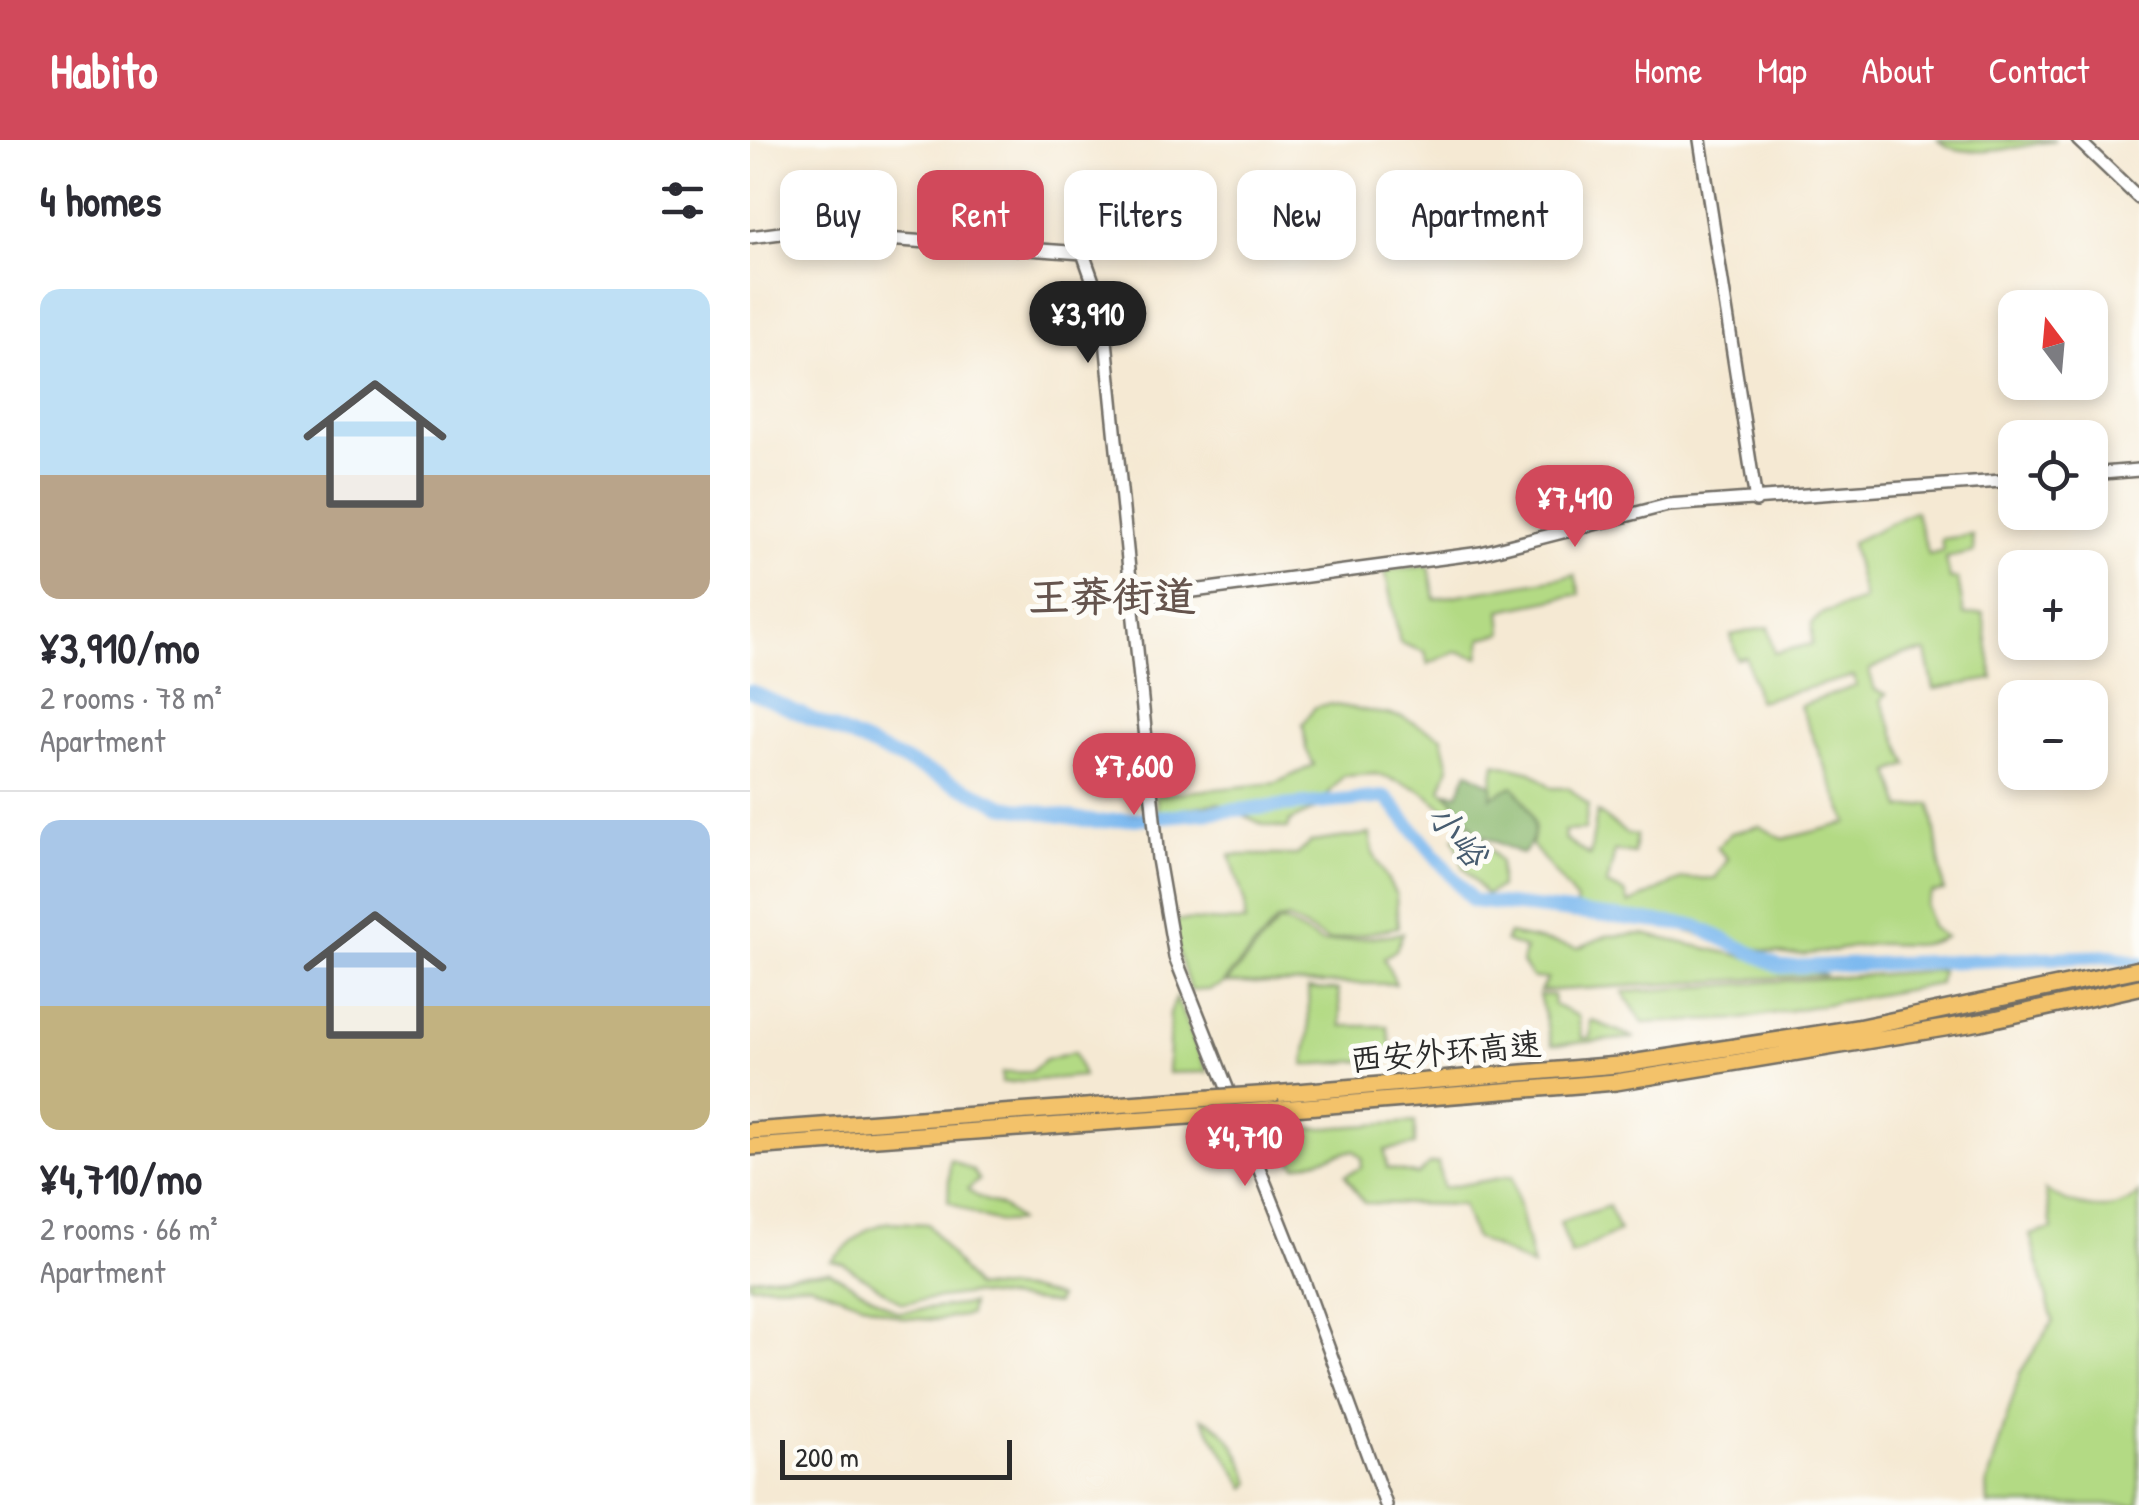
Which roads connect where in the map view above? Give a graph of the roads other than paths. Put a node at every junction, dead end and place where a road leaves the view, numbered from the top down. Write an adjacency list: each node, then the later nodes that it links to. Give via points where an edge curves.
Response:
1 (1700, 140): 8 (street)
2 (2078, 140): 3 (street)
3 (2139, 198)
4 (750, 237): 9 (street, via 788,232 1082,254 1103,310)
5 (2139, 470): 6 (street)
6 (2108, 473)
7 (1998, 481): 8 (street)
8 (1756, 500): 9 (street, via 1668,505 1481,553)
9 (1133, 599): 16 (street, via 1158,859 1175,957)
10 (2139, 969): 12 (highway, 西安外环高速, via 1857,1028 1618,1066)
11 (2139, 986): 12 (highway, 西安外环高速, via 1981,1022 1616,1082)
12 (1276, 1102): 13 (highway, 西安外环高速, bridge)
13 (1214, 1106): 14 (highway, 西安外环高速); 15 (highway, 西安外环高速)
14 (750, 1131)
15 (750, 1146)
16 (1386, 1505)

